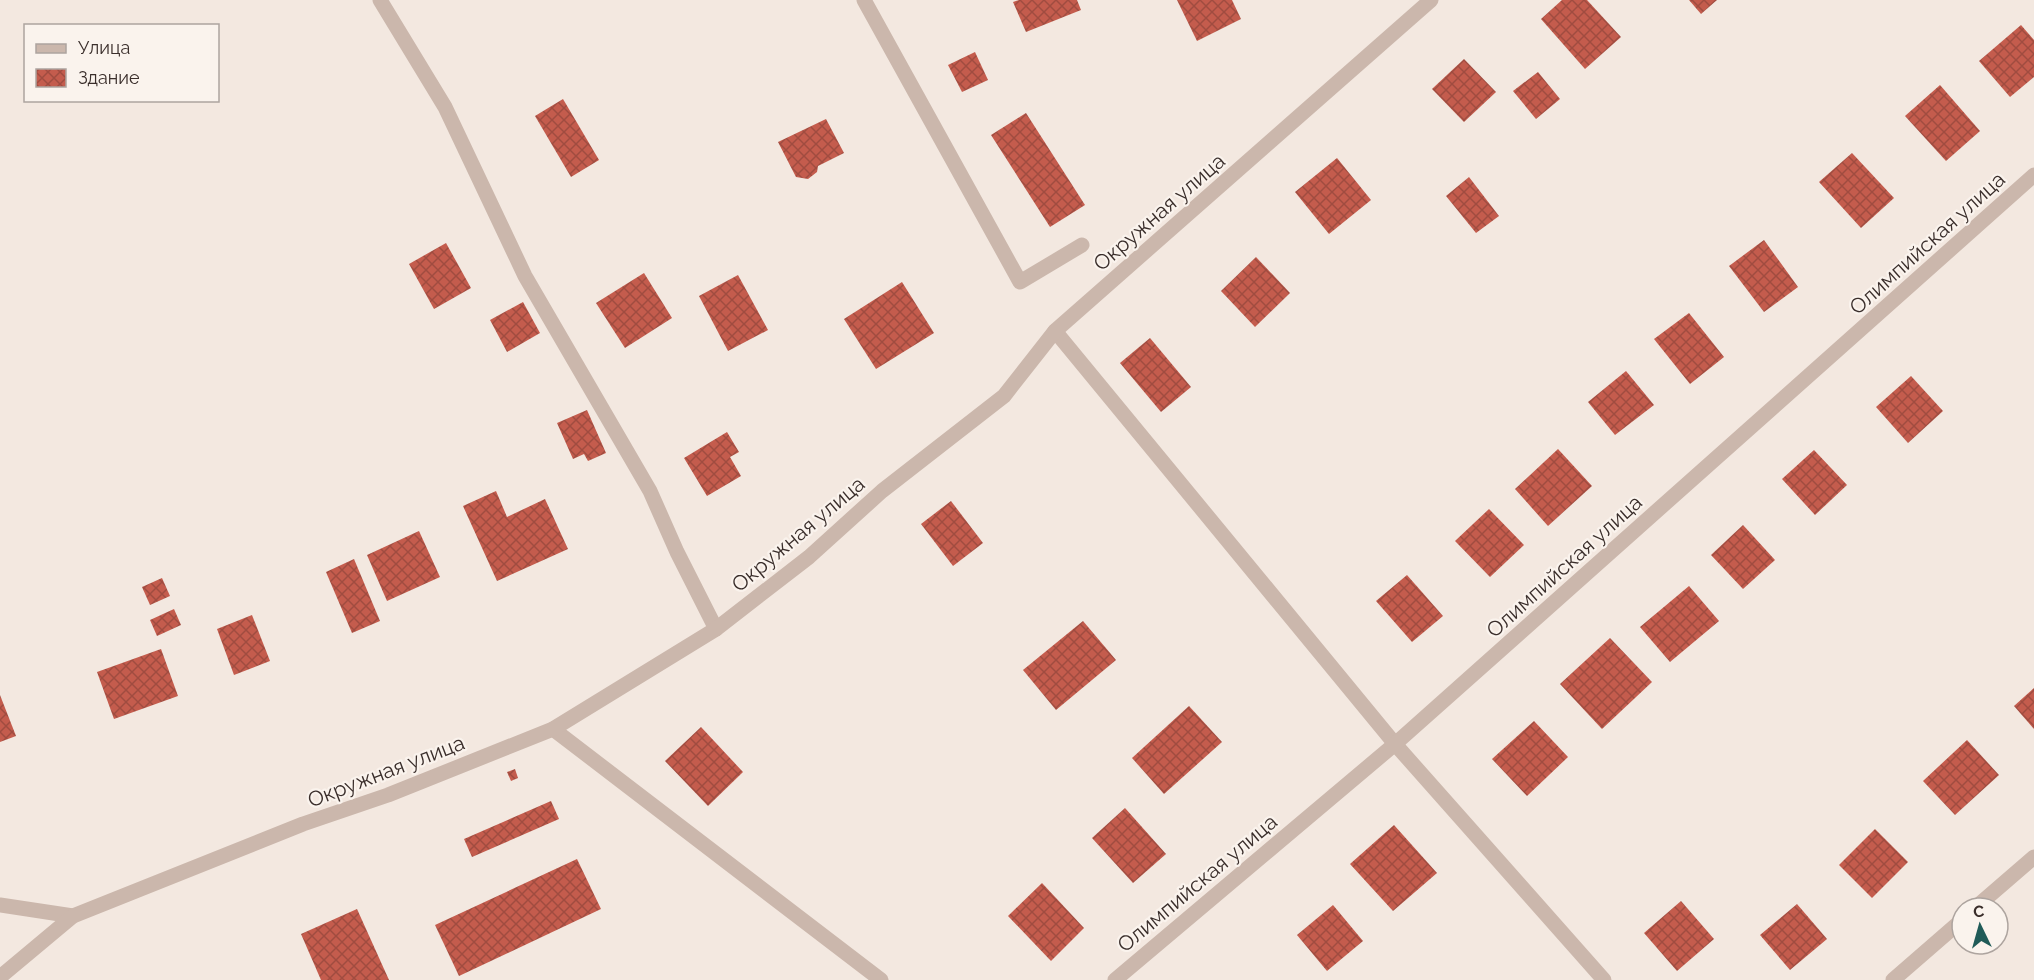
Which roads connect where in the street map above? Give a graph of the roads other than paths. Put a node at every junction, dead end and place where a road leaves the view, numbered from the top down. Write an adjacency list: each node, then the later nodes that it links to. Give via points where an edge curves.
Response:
1 (380, 0): 7 (street, via 445,107 525,276 650,491)
2 (864, 0): 5 (street, via 1020,282)
3 (1431, 0): 6 (street, Окружная улица)
4 (2034, 176): 9 (street, Олимпийская улица)
5 (1082, 245)
6 (1055, 331): 7 (street, Окружная улица, via 1004,396); 9 (street)
7 (716, 629): 8 (street, Окружная улица)
8 (553, 729): 13 (street, Окружная улица); 16 (street)
9 (1395, 744): 17 (street, Олимпийская улица); 18 (street)
10 (2034, 856): 11 (street)
11 (1989, 896)
12 (0, 905): 13 (street)
13 (73, 916): 15 (street)
14 (1950, 930): 19 (street)
15 (0, 977)
16 (881, 980)
17 (1115, 980)
18 (1604, 980)
19 (1893, 980)

